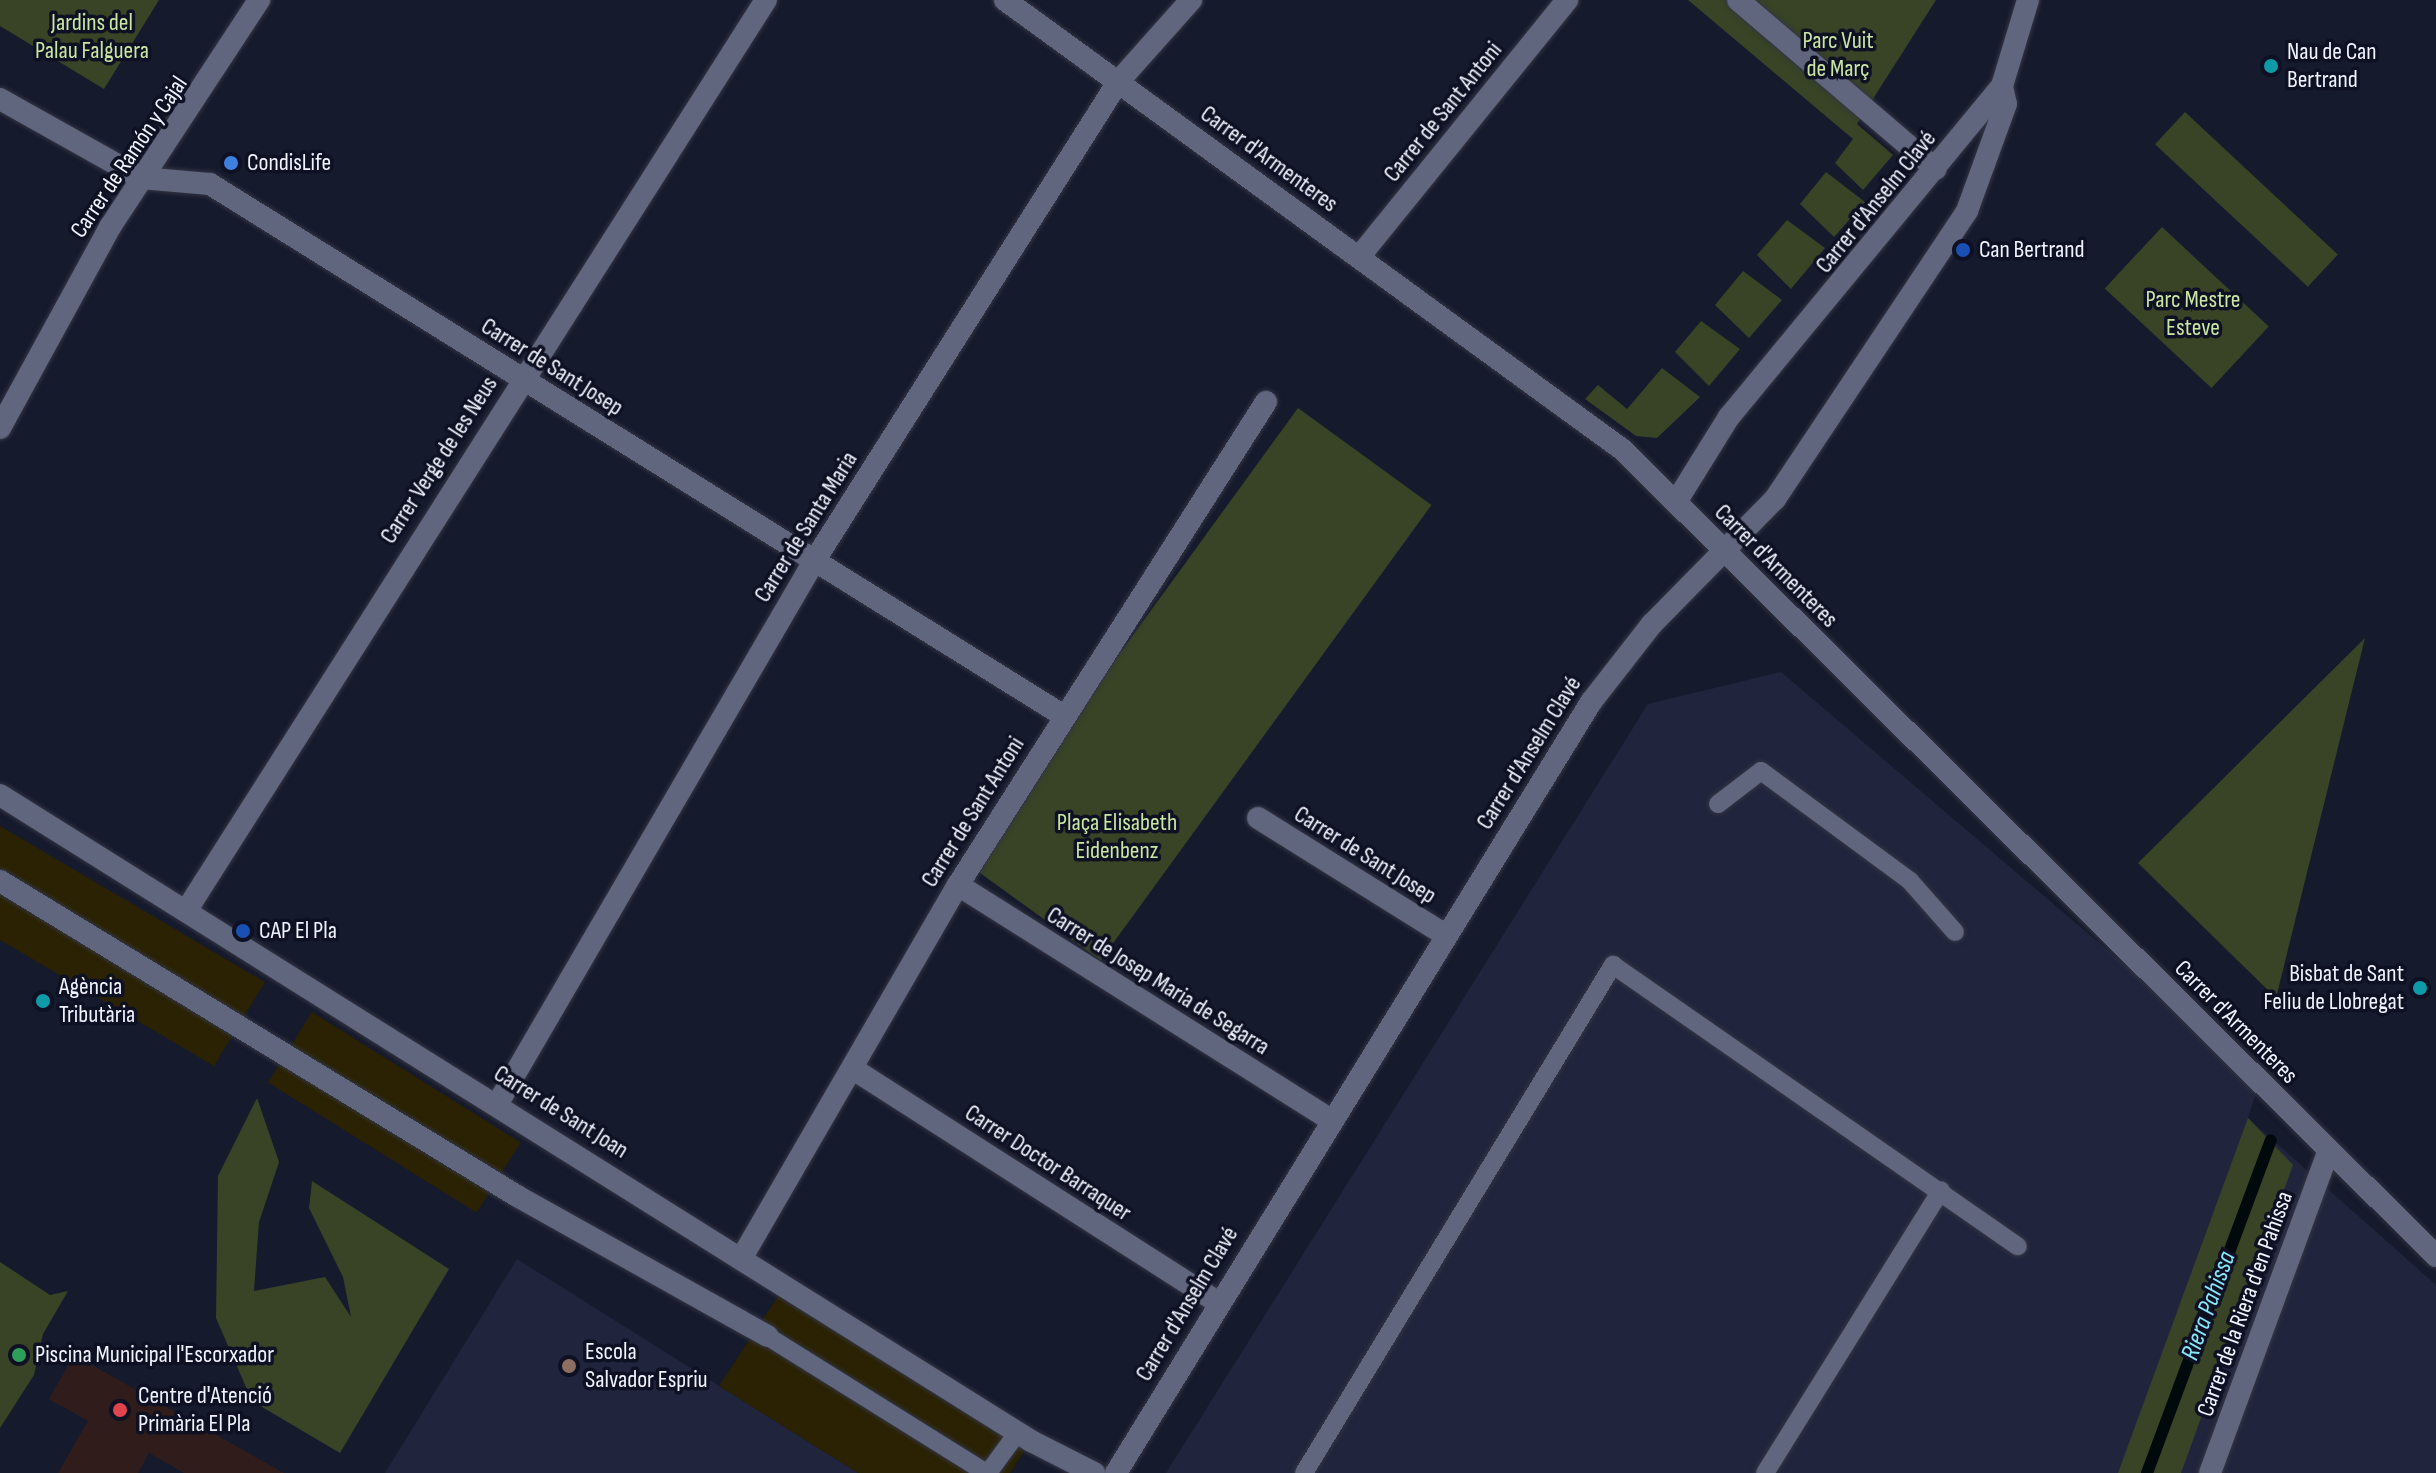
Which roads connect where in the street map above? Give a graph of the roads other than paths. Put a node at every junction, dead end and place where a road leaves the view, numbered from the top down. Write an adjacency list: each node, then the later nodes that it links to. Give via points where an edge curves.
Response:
1 (259, 0): 12 (street, Carrer de Ramón y Cajal)
2 (766, 0): 14 (street, Carrer Verge de les Neus)
3 (1005, 0): 8 (street, Carrer d'Armenteres)
4 (1191, 0): 8 (street, Carrer de Santa Maria)
5 (1567, 0): 13 (street, Carrer de Sant Antoni)
6 (1738, 0): 11 (street)
7 (2028, 0): 9 (street, Carrer d'Anselm Clavé)
8 (1118, 82): 13 (street, Carrer d'Armenteres); 19 (street, Carrer de Santa Maria)
9 (2002, 86): 11 (street, Carrer d'Anselm Clavé); 18 (street, Carrer d'Anselm Clavé, via 2006,104 1967,211 1775,499)
10 (0, 99): 12 (street, Carrer de Sant Josep)
11 (1936, 169): 17 (street, Carrer d'Anselm Clavé, via 1729,417)
12 (141, 178): 14 (street, Carrer de Sant Josep, via 210,184); 16 (street, Carrer de Ramón y Cajal)
13 (1359, 257): 17 (street, Carrer d'Armenteres, via 1623,450)
14 (521, 379): 19 (street, Carrer de Sant Josep); 26 (street, Carrer Verge de les Neus)
15 (1266, 402): 20 (street, Carrer de Sant Antoni)
16 (0, 428)
17 (1676, 502): 18 (street, Carrer d'Armenteres)
18 (1720, 550): 28 (street, Carrer d'Anselm Clavé, via 1612,671); 32 (street, Carrer d'Armenteres)
19 (813, 563): 20 (street, Carrer de Sant Josep); 30 (street, Carrer de Santa Maria)
20 (1064, 716): 25 (street, Carrer de Sant Antoni)
21 (0, 795): 26 (street, Carrer de Sant Joan)
22 (1718, 804): 27 (lane, via 1761,771 1910,881)
23 (1258, 818): 28 (street, Carrer de Sant Josep)
24 (0, 881): 38 (street, via 517,1196)
25 (958, 885): 29 (street, Carrer de Sant Antoni); 31 (street, Carrer de Josep Maria de Segarra)
26 (186, 911): 30 (street, Carrer de Sant Joan)
27 (1955, 932)
28 (1445, 935): 31 (street, Carrer d'Anselm Clavé)
29 (853, 1069): 36 (street, Carrer de Sant Antoni); 37 (street, Carrer Doctor Barraquer)
30 (498, 1103): 36 (street, Carrer de Sant Joan)
31 (1331, 1120): 37 (street, Carrer d'Anselm Clavé)
32 (2328, 1152): 35 (street, Carrer d'Armenteres); 45 (street, Carrer de la Riera d'en Pahissa)
33 (1941, 1190): 34 (lane); 43 (lane, via 1613,965); 44 (lane)
34 (2018, 1246)
35 (2436, 1256)
36 (741, 1259): 39 (street, Carrer de Sant Joan)
37 (1216, 1301): 42 (street, Carrer d'Anselm Clavé)
38 (767, 1336): 40 (lane)
39 (1018, 1432): 40 (lane); 41 (street, Carrer de Sant Joan)
40 (987, 1473)
41 (1094, 1473)
42 (1116, 1473)
43 (1304, 1473)
44 (1765, 1473)
45 (2210, 1473)

